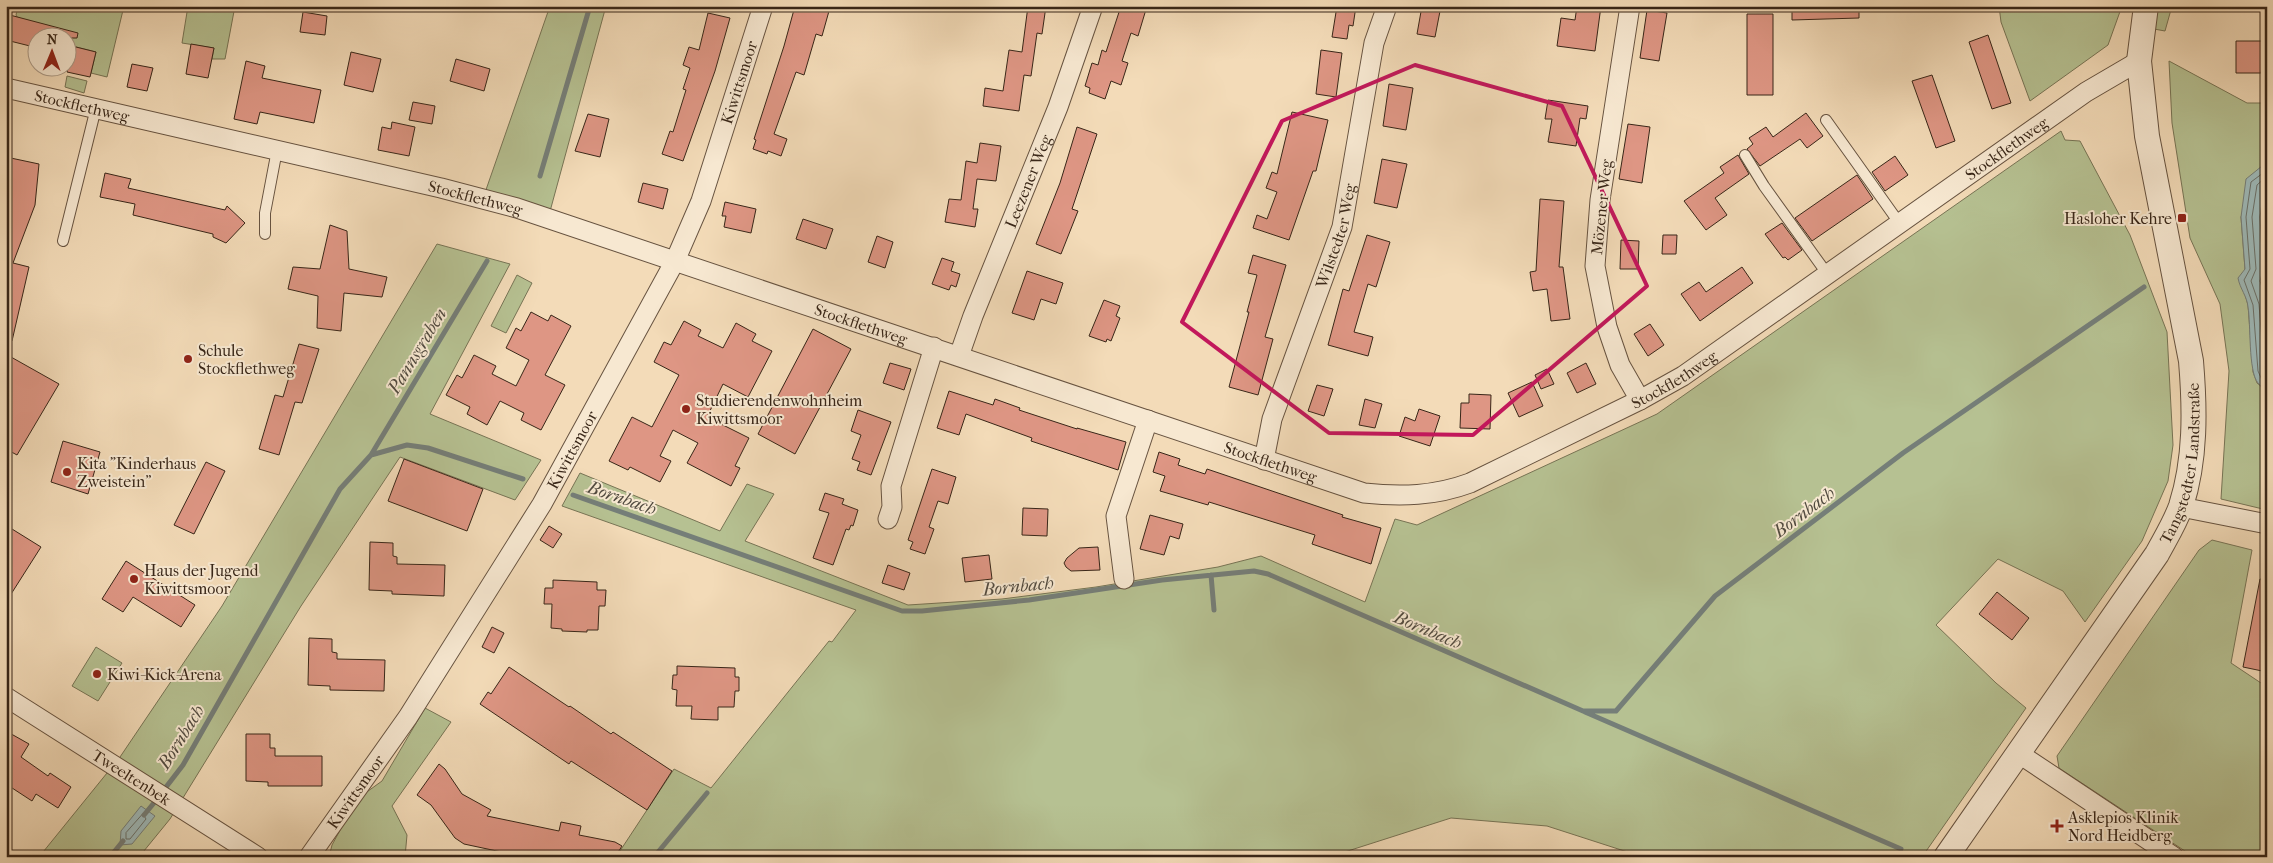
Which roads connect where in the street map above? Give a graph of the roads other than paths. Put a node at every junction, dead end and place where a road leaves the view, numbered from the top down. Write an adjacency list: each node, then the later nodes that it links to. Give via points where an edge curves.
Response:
1 (764, 6): 15 (street, Kiwittsmoor, via 701,201)
2 (1093, 6): 18 (street, Leezener Weg, via 1058,106)
3 (1387, 6): 21 (street, Wilstedter Weg, via 1374,43 1342,227 1272,420)
4 (1630, 6): 19 (street, Mözener Weg, via 1600,200 1595,266 1607,327)
5 (2146, 6): 6 (street, Tangstedter Landstraße)
6 (2139, 61): 12 (street, Stockflethweg, via 2086,92); 22 (street, Tangstedter Landstraße, via 2155,178 2191,361 2193,448)
7 (6, 88): 8 (street, Stockflethweg)
8 (96, 108): 10 (street, Stockflethweg); 14 (lane)
9 (1826, 120): 12 (lane)
10 (278, 150): 13 (lane); 15 (street, Stockflethweg, via 517,208)
11 (1745, 155): 16 (lane)
12 (1900, 224): 16 (street, Stockflethweg)
13 (264, 234)
14 (63, 241)
15 (675, 261): 17 (street, Stockflethweg); 29 (street, Kiwittsmoor, via 542,504 408,717)
16 (1828, 275): 19 (street, Stockflethweg, via 1683,376)
17 (934, 347): 18 (street, Stockflethweg); 23 (street, via 891,486 892,507)
18 (959, 356): 20 (street, Stockflethweg)
19 (1640, 400): 21 (street, Stockflethweg, via 1497,471 1450,490 1429,494 1364,493)
20 (1148, 420): 21 (street, Stockflethweg); 25 (street, via 1116,516)
21 (1264, 460)
22 (2181, 507): 24 (street); 27 (street, Tangstedter Landstraße, via 2157,554)
23 (888, 519)
24 (2267, 524)
25 (1124, 579)
26 (6, 697): 28 (street, Tweeltenbek)
27 (2018, 753): 30 (street, Tangstedter Landstraße); 31 (street)
28 (258, 857)
29 (309, 857)
30 (1946, 857)
31 (2174, 857)

